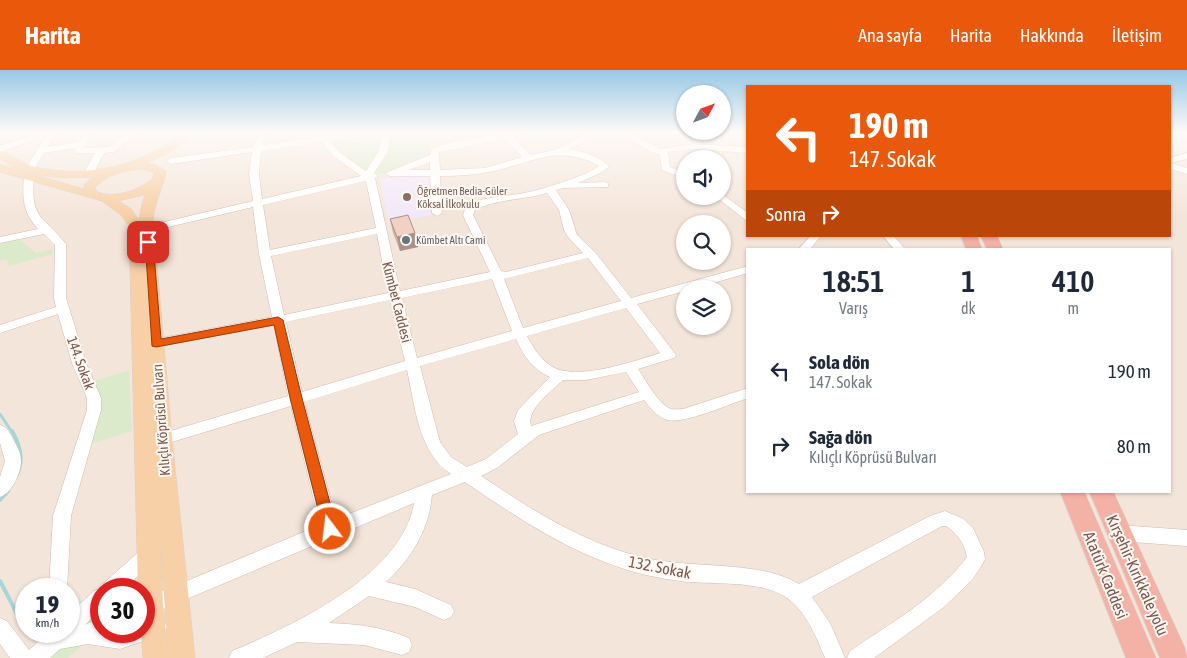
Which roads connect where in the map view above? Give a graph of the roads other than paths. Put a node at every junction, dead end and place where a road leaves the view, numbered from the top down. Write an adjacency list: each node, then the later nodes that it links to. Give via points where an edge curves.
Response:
1 (7, 160): 19 (main road)
2 (37, 160): 19 (street)
3 (96, 160): 22 (street)
4 (143, 160): 16 (main road)
5 (171, 160): 24 (main road)
6 (256, 160): 28 (street)
7 (344, 160): 23 (street)
8 (378, 160): 23 (street)
9 (424, 160): 20 (street)
10 (433, 160): 21 (street)
11 (523, 160): 21 (street, via 483,171)
12 (590, 160): 26 (street, via 604,167)
13 (666, 160): 18 (street, via 665,168)
14 (1171, 166): 17 (street)
15 (0, 168): 19 (main road)
16 (115, 171): 22 (main road); 24 (main road, via 146,167 156,169); 27 (main road, via 95,180 89,187 90,193)
17 (1187, 171)
18 (676, 172)
19 (30, 173): 22 (main road); 27 (main road); 33 (street, 144. Sokak, via 29,211)
20 (390, 173): 21 (street); 23 (street)
21 (435, 173): 30 (street)
22 (88, 174)
23 (368, 176): 28 (street); 34 (street, Kümbet Caddesi)
24 (158, 179): 27 (main road, via 132,194); 32 (main road, Kılıçlı Köprüsü Bulvarı, via 146,212)
25 (605, 186): 26 (street)
26 (553, 187): 39 (street, via 569,230); 41 (street, via 525,196 485,201 470,208 468,215)
27 (101, 197): 66 (main road, Kılıçlı Köprüsü Bulvarı, via 132,217 137,232)
28 (257, 202): 32 (street); 38 (street)
29 (730, 205): 31 (street)
30 (437, 213)
31 (746, 218)
32 (147, 229): 48 (main road, Kılıçlı Köprüsü Bulvarı)
33 (47, 230): 36 (street); 44 (street, 144. Sokak, via 61,248 59,286)
34 (380, 230): 38 (street); 42 (street, Kümbet Caddesi)
35 (815, 237): 37 (street)
36 (0, 240)
37 (805, 248)
38 (265, 254): 45 (street)
39 (591, 254): 41 (street, via 506,276); 43 (street)
40 (746, 270): 43 (street)
41 (497, 274): 42 (street); 47 (street)
42 (395, 296): 45 (street); 49 (street, Kümbet Caddesi)
43 (630, 302): 47 (street); 50 (street, via 669,355)
44 (62, 309): 46 (street); 67 (street, 144. Sokak, via 94,398 94,410 62,516)
45 (278, 320): 48 (street); 54 (street)
46 (0, 329)
47 (519, 334): 49 (street); 51 (street, via 539,366)
48 (156, 343): 57 (main road, Kılıçlı Köprüsü Bulvarı)
49 (412, 364): 54 (street); 58 (street, Kümbet Caddesi, via 432,442 448,466)
50 (630, 367): 51 (street); 52 (street)
51 (560, 375): 56 (street, via 525,410 522,421)
52 (648, 394): 53 (street, via 665,413 674,415); 56 (street)
53 (746, 394)
54 (296, 398): 57 (street); 63 (street)
55 (0, 431): 59 (street, via 12,454 14,466)
56 (526, 435): 58 (street, via 495,462)
57 (162, 440): 72 (main road, Kılıçlı Köprüsü Bulvarı)
58 (467, 474): 60 (street); 71 (street, 132. Sokak, via 523,514 596,551 673,572 765,580)
59 (0, 490)
60 (424, 490): 63 (street); 70 (street, via 422,512 403,551 393,564)
61 (1073, 493): 91 (highway, Atatürk Caddesi)
62 (1102, 493): 64 (highway, Kırşehir-Kırıkkale yolu)
63 (330, 529): 72 (street)
64 (1119, 533): 65 (street); 92 (highway, Kırşehir-Kırıkkale yolu)
65 (1187, 538)
66 (150, 552): 68 (street); 69 (main road, Kılıçlı Köprüsü Bulvarı)
67 (59, 578)
68 (122, 578)
69 (149, 578)
70 (364, 587): 75 (street, via 408,594); 80 (street)
71 (799, 594): 89 (street); 90 (street, via 936,521 945,518 962,527 975,548 976,559 970,570 949,591)
72 (176, 595): 73 (street); 76 (main road, Kılıçlı Köprüsü Bulvarı)
73 (155, 604)
74 (90, 610): 77 (street)
75 (444, 611)
76 (178, 619): 79 (street); 87 (main road, Kılıçlı Köprüsü Bulvarı)
77 (80, 621)
78 (0, 628): 84 (street)
79 (155, 629)
80 (297, 632): 83 (street, via 366,634); 88 (street)
81 (54, 643): 85 (street)
82 (155, 643): 86 (main road, Kılıçlı Köprüsü Bulvarı)
83 (402, 645)
84 (22, 658)
85 (35, 658)
86 (156, 658)
87 (182, 658)
88 (239, 658)
89 (835, 658)
90 (857, 658)
91 (1141, 658)
92 (1174, 658)

